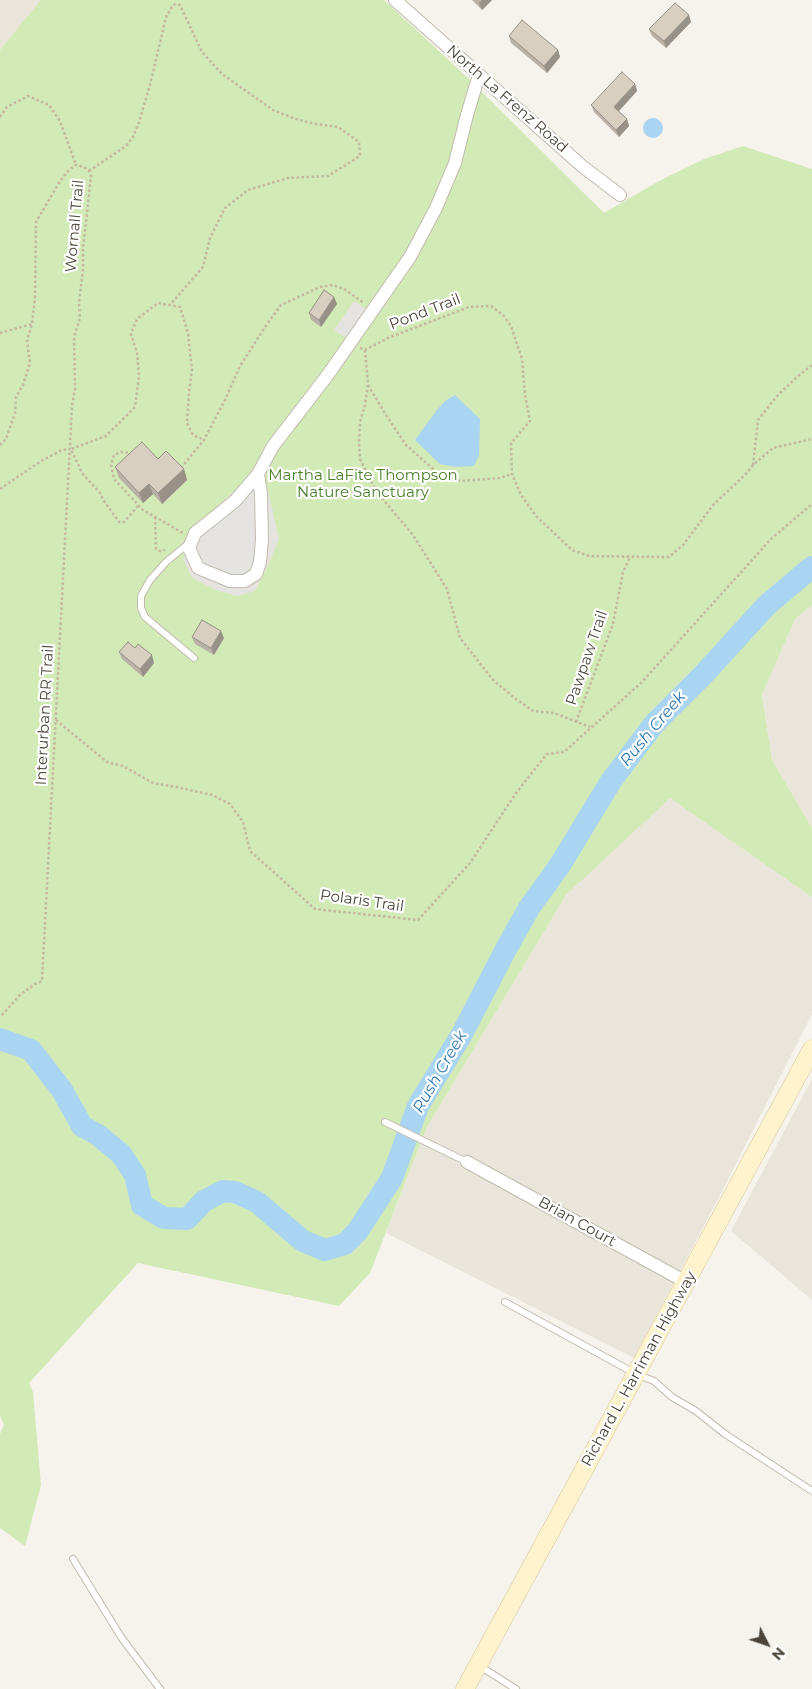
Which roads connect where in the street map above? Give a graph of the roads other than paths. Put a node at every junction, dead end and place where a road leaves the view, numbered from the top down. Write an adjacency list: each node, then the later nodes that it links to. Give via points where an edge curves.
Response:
1 (395, 0): 2 (street, North La Frenz Road)
2 (479, 75): 3 (street, North La Frenz Road, via 582,166); 4 (street, via 455,163 410,257 273,446)
3 (620, 195)
4 (258, 474): 5 (street, via 235,501 195,533); 5 (street, via 262,540 256,574 245,581 230,581 198,568 189,548)
5 (192, 539): 6 (lane, via 150,580 141,596 141,608 145,616)
6 (194, 658)
7 (812, 1049): 10 (street, Richard L. Harriman Highway)
8 (385, 1122): 9 (lane)
9 (467, 1162): 10 (street, Brian Court)
10 (686, 1282): 12 (street, Richard L. Harriman Highway)
11 (505, 1302): 12 (lane)
12 (636, 1374): 13 (lane, via 654,1381 725,1434); 15 (street, Richard L. Harriman Highway)
13 (812, 1491)
14 (74, 1559): 16 (lane, via 121,1637)
15 (477, 1665): 17 (street, Richard L. Harriman Highway); 18 (lane)
16 (160, 1689)
17 (465, 1689)
18 (516, 1689)

